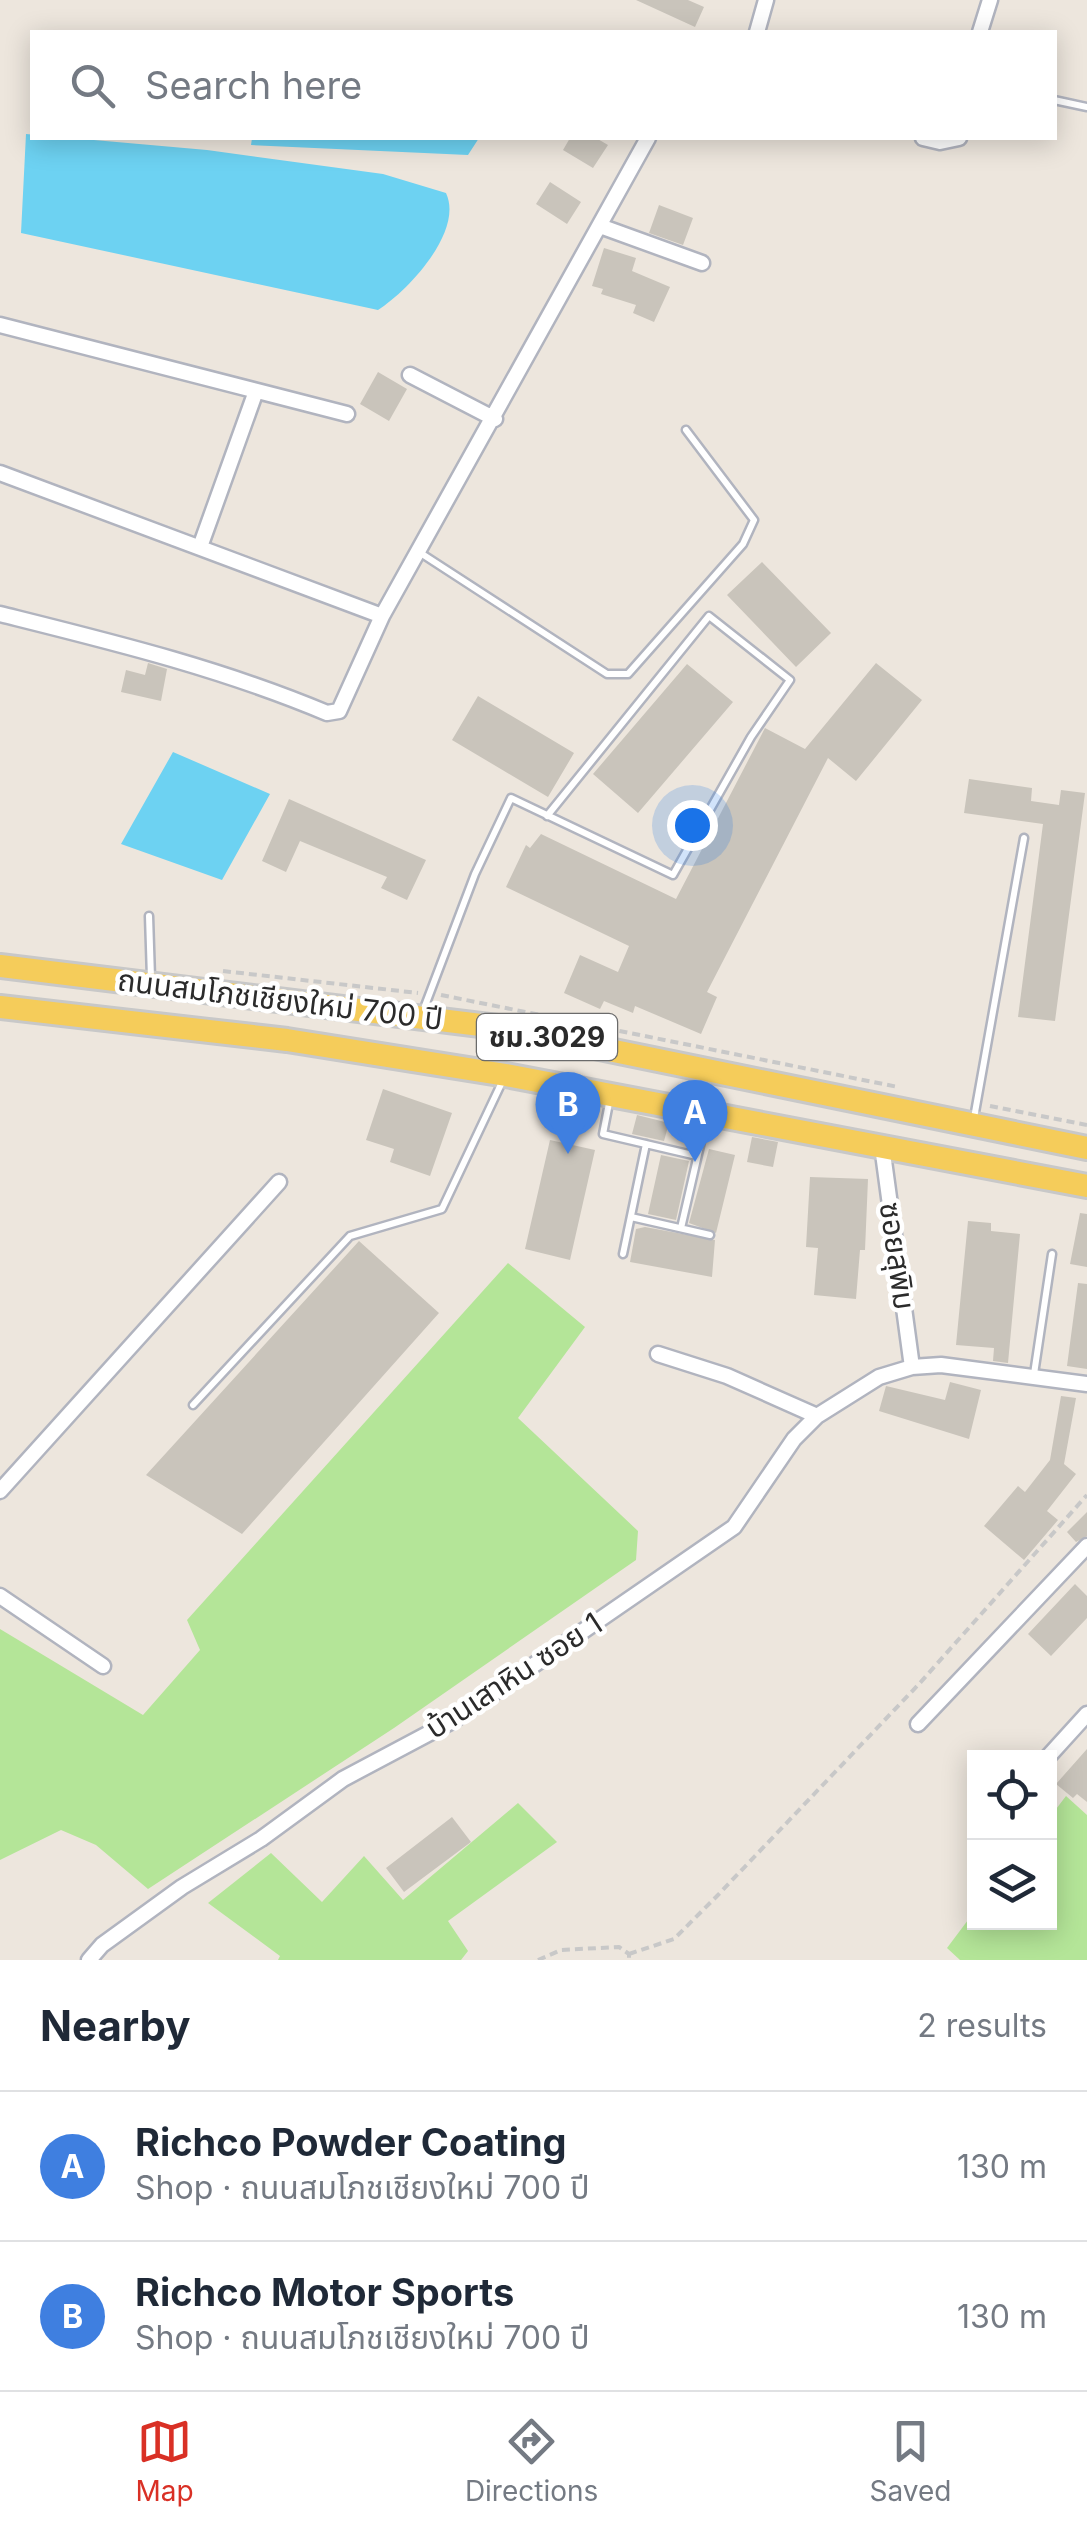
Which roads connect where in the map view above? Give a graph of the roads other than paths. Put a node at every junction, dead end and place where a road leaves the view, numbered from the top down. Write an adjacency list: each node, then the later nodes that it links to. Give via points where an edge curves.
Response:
1 (766, 0): 3 (street)
2 (990, 0): 4 (street)
3 (758, 30)
4 (981, 30)
5 (1057, 101): 6 (lane)
6 (1087, 108)
7 (647, 140): 8 (street)
8 (600, 226): 9 (street); 14 (street)
9 (702, 263)
10 (0, 325): 12 (street)
11 (410, 375): 14 (street)
12 (256, 390): 13 (street); 17 (street)
13 (347, 414)
14 (495, 419): 18 (street)
15 (686, 430): 18 (lane, via 754,520 743,544 628,674 607,674)
16 (0, 472): 17 (street)
17 (200, 547): 20 (street)
18 (419, 552): 20 (street)
19 (0, 614): 20 (street, via 244,678 327,713 346,703)
20 (382, 616)
21 (547, 816): 21 (lane, via 672,875 790,680 709,616); 27 (lane, via 510,798)
22 (1024, 838): 31 (lane)
23 (149, 916): 25 (lane)
24 (0, 966): 25 (main road, ถนนสมโภชเชียงใหม่ 700 ปี / ชม.3029)
25 (151, 984): 27 (main road, ถนนสมโภชเชียงใหม่ 700 ปี / ชม.3029)
26 (0, 1007): 28 (main road, ถนนสมโภชเชียงใหม่ 700 ปี / ชม.3029, via 287,1040)
27 (422, 1017): 31 (main road, ถนนสมโภชเชียงใหม่ 700 ปี / ชม.3029, via 497,1026)
28 (506, 1075): 29 (main road, ถนนสมโภชเชียงใหม่ 700 ปี / ชม.3029); 47 (lane, via 442,1209 350,1236)
29 (611, 1096): 30 (main road, ถนนสมโภชเชียงใหม่ 700 ปี / ชม.3029); 32 (lane, via 602,1134)
30 (707, 1114): 33 (main road, ถนนสมโภชเชียงใหม่ 700 ปี / ชม.3029); 35 (lane)
31 (973, 1124): 34 (main road, ถนนสมโภชเชียงใหม่ 700 ปี / ชม.3029)
32 (646, 1144): 35 (lane); 38 (lane)
33 (882, 1146): 37 (main road, ถนนสมโภชเชียงใหม่ 700 ปี / ชม.3029); 44 (street, ซอยสุพิม)
34 (1087, 1148)
35 (698, 1156): 39 (lane)
36 (279, 1182): 49 (street)
37 (1087, 1186)
38 (631, 1216): 39 (lane); 41 (lane)
39 (682, 1228): 40 (lane)
40 (710, 1234)
41 (624, 1254)
42 (1052, 1254): 45 (lane)
43 (658, 1354): 48 (street)
44 (912, 1367): 45 (street); 48 (street, บ้านเสาหิน ซอย 1, via 879,1377)
45 (1034, 1376): 46 (street)
46 (1087, 1384)
47 (193, 1405)
48 (817, 1416): 56 (street, บ้านเสาหิน ซอย 1, via 774,1465 734,1527 454,1720 343,1779 182,1887)
49 (0, 1491)
50 (1087, 1546): 54 (street)
51 (0, 1596): 52 (street)
52 (103, 1666)
53 (1087, 1714): 55 (street)
54 (918, 1724)
55 (1054, 1750)
56 (89, 1960)

